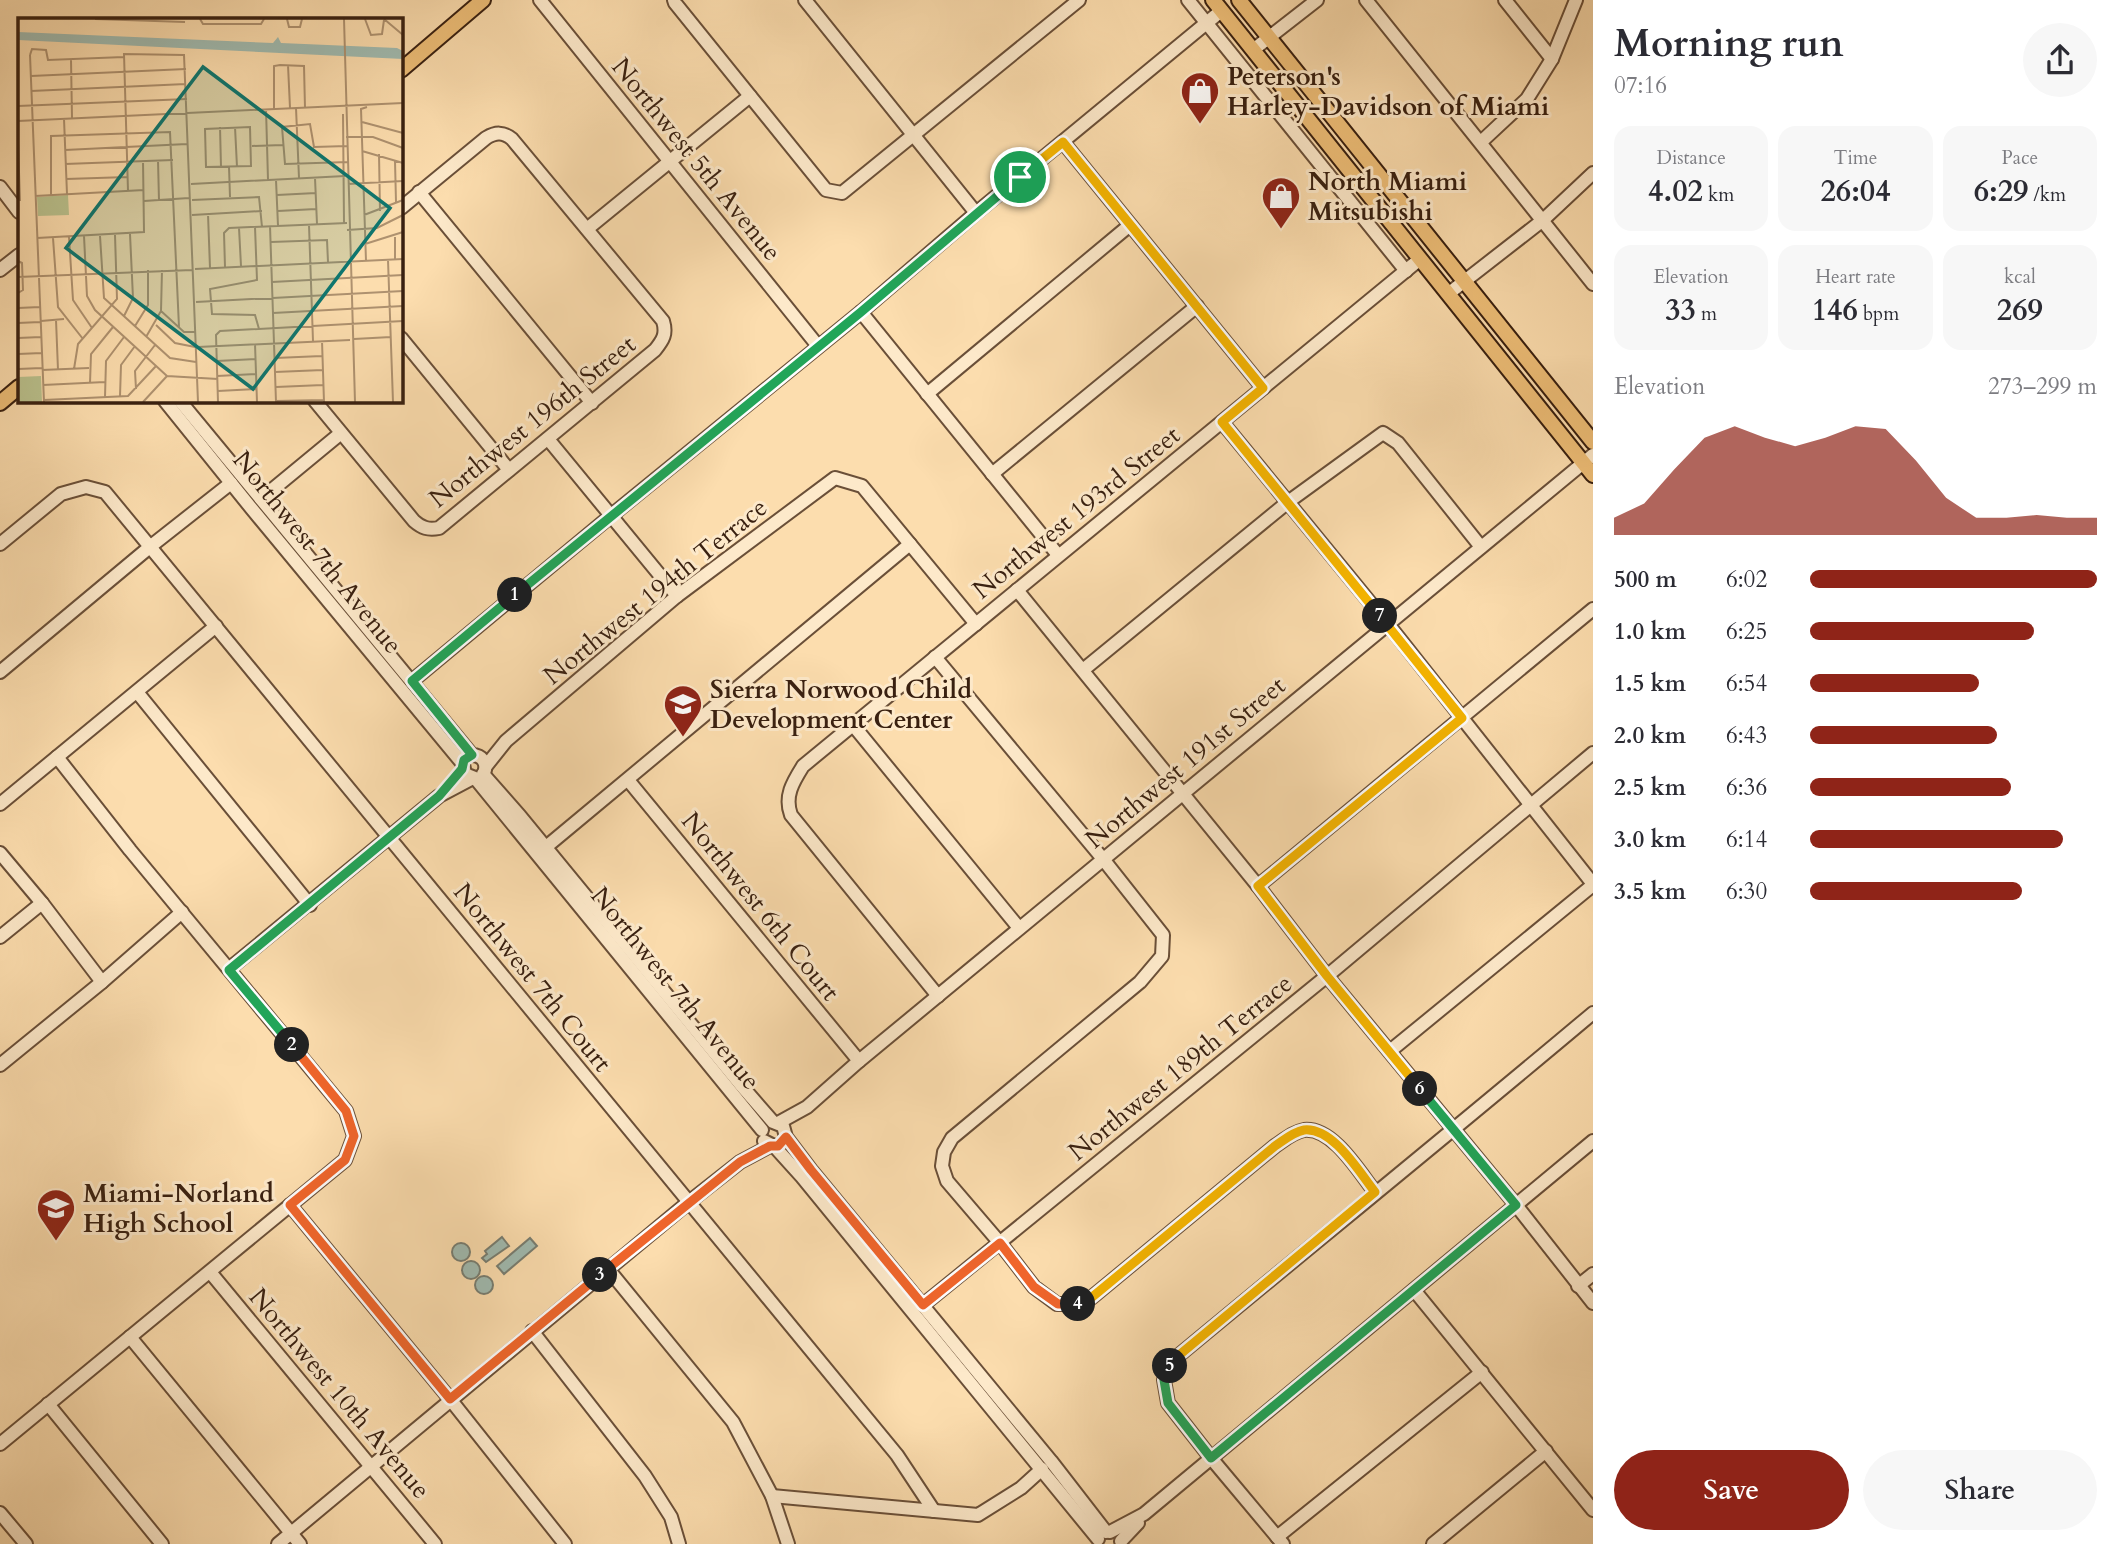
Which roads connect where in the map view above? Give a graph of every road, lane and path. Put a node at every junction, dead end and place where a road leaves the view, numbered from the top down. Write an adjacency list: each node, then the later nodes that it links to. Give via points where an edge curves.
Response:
1 (483, 0): 17 (main road)
2 (540, 0): 22 (street, Northwest 5th Avenue)
3 (674, 0): 18 (street)
4 (805, 0): 19 (street)
5 (1079, 0): 19 (street)
6 (1188, 0): 13 (street)
7 (1239, 0): 14 (main road)
8 (1317, 0): 14 (street)
9 (1366, 0): 21 (street)
10 (1505, 0): 16 (street)
11 (1576, 0): 16 (street)
12 (1217, 5): 13 (street); 15 (main road)
13 (1207, 23): 20 (street); 35 (street)
14 (1269, 38): 15 (street); 36 (main road)
15 (1253, 50): 33 (main road)
16 (1552, 59): 21 (street, via 1527,99)
17 (402, 69)
18 (750, 96): 19 (street, via 827,190 842,193); 22 (street)
19 (914, 135): 28 (street)
20 (1063, 142): 28 (street); 30 (street)
21 (1481, 142): 29 (street)
22 (669, 161): 31 (street); 42 (street, Northwest 5th Avenue)
23 (1593, 173): 29 (street)
24 (0, 187): 27 (street)
25 (419, 192): 26 (street); 31 (street, via 486,138 501,133 512,139); 50 (street)
26 (402, 207)
27 (18, 211)
28 (976, 213): 40 (street)
29 (1543, 220): 36 (street); 37 (street)
30 (1130, 225): 39 (street); 45 (street)
31 (587, 229): 50 (street, Northwest 196th Street, via 665,329 655,350)
32 (18, 256): 34 (street)
33 (1420, 259): 35 (street, Northwest 193rd Street); 38 (main road)
34 (0, 271)
35 (1406, 271): 44 (street, Northwest 193rd Street)
36 (1464, 282): 38 (street); 54 (main road)
37 (1593, 284)
38 (1448, 294): 55 (main road)
39 (1197, 306): 44 (street); 57 (street)
40 (861, 312): 42 (street); 45 (street)
41 (402, 339): 56 (street)
42 (818, 346): 62 (street)
43 (18, 388): 49 (main road)
44 (1263, 388): 51 (street, Northwest 193rd Street)
45 (927, 394): 57 (street)
46 (166, 402): 59 (street, Northwest 7th Avenue)
47 (181, 402): 60 (street, Northwest 7th Avenue)
48 (316, 402): 52 (street)
49 (0, 403)
50 (592, 403): 53 (street, Northwest 196th Street)
51 (1222, 422): 61 (street); 67 (street, Northwest 193rd Street)
52 (341, 433): 56 (street, Northwest 196th Street, via 424,528 439,528); 60 (street)
53 (548, 439): 56 (street, Northwest 196th Street); 62 (street)
54 (1593, 442)
55 (1588, 459): 58 (main road); 66 (street, Northwest 191st Street)
56 (509, 470)
57 (992, 474): 67 (street)
58 (1593, 475)
59 (231, 483): 65 (street); 83 (street, Northwest 7th Avenue)
60 (261, 499): 77 (street, Northwest 7th Avenue)
61 (1289, 502): 66 (street, via 1383,433 1398,443); 72 (street); 75 (street)
62 (612, 515): 69 (street); 77 (street)
63 (0, 544): 65 (street, Northwest 7th Court, via 61,494 86,487 105,492)
64 (910, 544): 69 (street, Northwest 194th Terrace, via 862,486 835,478); 71 (street); 84 (street)
65 (151, 546): 73 (street, Northwest 7th Court); 76 (street)
66 (1481, 547): 72 (street, Northwest 191st Street)
67 (1058, 555): 68 (street, Northwest 193rd Street)
68 (1017, 590): 71 (street, Northwest 193rd Street); 75 (street)
69 (677, 596): 83 (street, Northwest 194th Terrace)
70 (1593, 609): 79 (street)
71 (976, 624): 74 (street, Northwest 193rd Street)
72 (1387, 624): 79 (street); 85 (street, Northwest 191st Street)
73 (216, 626): 78 (street); 88 (street, Northwest 7th Court)
74 (935, 657): 80 (street, Northwest 193rd Street); 91 (street)
75 (1083, 670): 85 (street)
76 (0, 673)
77 (412, 681): 83 (street, Northwest 7th Avenue)
78 (137, 692): 82 (street); 95 (street)
79 (1462, 718): 87 (street); 93 (street)
80 (853, 725): 97 (street); 102 (street, Northwest 193rd Street, via 803,766 791,786 791,816)
81 (1593, 753): 87 (street, Northwest 189th Terrace)
82 (57, 757): 86 (street); 96 (street)
83 (474, 768): 88 (street, Northwest 194th Terrace); 89 (street, Northwest 7th Avenue); 109 (street, Northwest 7th Avenue)
84 (628, 780): 89 (street); 105 (street, Northwest 6th Court)
85 (1183, 794): 91 (street, Northwest 191st Street); 93 (street)
86 (0, 804)
87 (1531, 804): 92 (street); 100 (street, Northwest 189th Terrace)
88 (389, 838): 95 (street, Northwest 194th Terrace); 112 (street, Northwest 7th Court)
89 (546, 847): 107 (street, Northwest 7th Avenue)
90 (0, 853): 94 (street)
91 (1103, 859): 97 (street, Northwest 191st Street); 115 (street, via 1163,934 1161,956 1140,982 953,1139 944,1152 947,1181)
92 (1593, 884): 104 (street)
93 (1258, 886): 100 (street)
94 (42, 903): 98 (street); 101 (street)
95 (310, 905): 99 (street, Northwest 194th Terrace)
96 (182, 912): 99 (street); 101 (street)
97 (1019, 928): 102 (street, Northwest 191st Street)
98 (0, 937)
99 (230, 970): 113 (street, via 346,1111 354,1136 345,1160)
100 (1327, 976): 104 (street); 115 (street, Northwest 189th Terrace)
101 (102, 982): 106 (street)
102 (938, 996): 105 (street, Northwest 191st Street)
103 (1593, 1013): 108 (street)
104 (1390, 1051): 108 (street)
105 (859, 1061): 107 (street, Northwest 191st Street)
106 (0, 1065)
107 (781, 1128): 109 (street, via 781,1143); 109 (street, via 768,1123); 122 (street, Northwest 7th Avenue)
108 (1453, 1131): 111 (street); 114 (street)
109 (767, 1140): 112 (street); 132 (street, Northwest 7th Avenue)
110 (1593, 1141): 114 (street)
111 (1375, 1192): 115 (street, via 1333,1139 1314,1131 1295,1133 1078,1304 1058,1304 1034,1287); 130 (street, via 1172,1361 1164,1380 1168,1403)
112 (689, 1202): 116 (street); 135 (street, Northwest 7th Court, via 897,1455)
113 (290, 1205): 117 (street); 126 (street)
114 (1516, 1205): 119 (street); 120 (street)
115 (1000, 1243): 122 (street, Northwest 189th Terrace)
116 (608, 1269): 123 (street); 133 (street, via 733,1422)
117 (210, 1272): 124 (street); 131 (street, Northwest 10th Avenue)
118 (1593, 1274): 119 (street)
119 (1578, 1286): 121 (street)
120 (1414, 1290): 125 (street); 130 (street)
121 (1593, 1303)
122 (923, 1305): 139 (street, Northwest 7th Avenue)
123 (532, 1331): 126 (street); 148 (street, via 645,1476 671,1517)
124 (130, 1337): 127 (street); 138 (street)
125 (1482, 1372): 129 (street); 140 (street)
126 (450, 1399): 131 (street); 147 (street)
127 (48, 1404): 128 (street); 143 (street)
128 (0, 1444)
129 (1546, 1451): 134 (street); 150 (street)
130 (1211, 1458): 137 (street); 140 (street)
131 (371, 1465): 138 (street); 146 (street, Northwest 10th Avenue)
132 (1042, 1469): 135 (street, via 978,1516); 139 (street, Northwest 7th Avenue)
133 (772, 1496): 135 (street); 149 (street)
134 (1593, 1510)
135 (934, 1511)
136 (0, 1513): 142 (street)
137 (1144, 1514): 139 (street); 141 (street)
138 (291, 1533): 144 (street); 145 (street)
139 (1103, 1537): 141 (street, via 1116,1534)
140 (1280, 1541)
141 (1121, 1542)
142 (26, 1544)
143 (162, 1544)
144 (278, 1544)
145 (300, 1544)
146 (435, 1544)
147 (565, 1544)
148 (679, 1544)
149 (788, 1544)
150 (1433, 1544)

